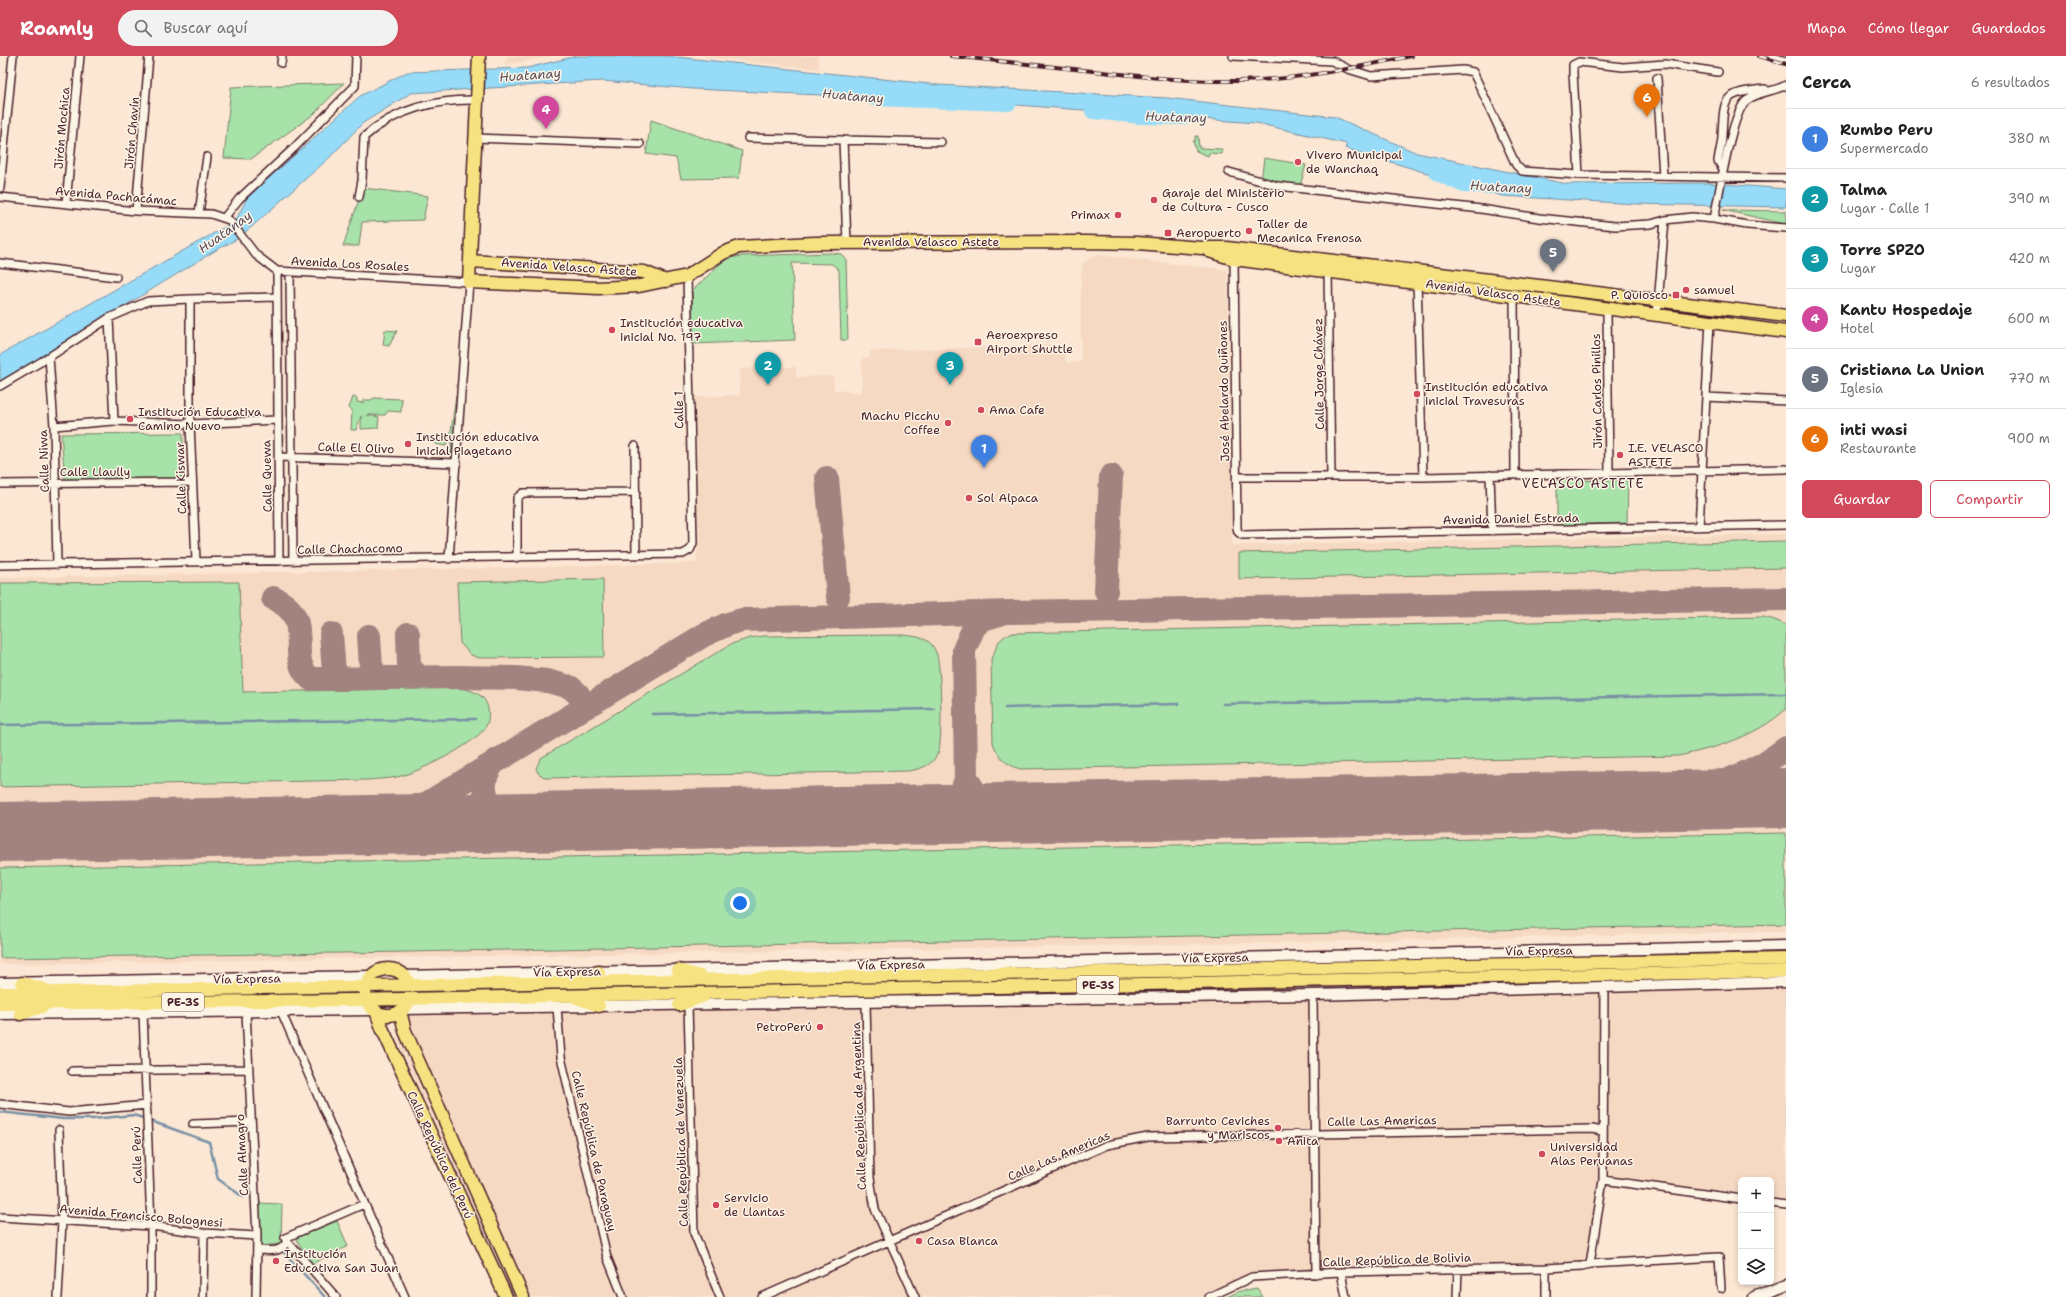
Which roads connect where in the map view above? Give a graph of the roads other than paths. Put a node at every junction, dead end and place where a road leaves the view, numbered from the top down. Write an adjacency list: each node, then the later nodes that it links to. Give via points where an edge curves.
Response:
1 (13, 56): 27 (street)
2 (80, 56): 30 (street, Jirón Mochica)
3 (150, 56): 31 (street, Jirón Chavín)
4 (356, 56): 34 (street, via 355,86 239,199)
5 (1233, 56): 9 (street)
6 (1339, 56): 9 (street)
7 (1770, 56): 10 (street)
8 (478, 61): 14 (main road)
9 (1332, 61): 23 (street, via 1371,76 1464,70 1473,72 1518,169)
10 (1786, 61)
11 (1718, 72): 23 (street, via 1665,64 1623,67 1576,63 1573,73)
12 (1657, 78): 24 (street)
13 (1785, 86): 21 (street, via 1753,96 1741,106); 21 (street, via 1743,91 1727,100 1723,109 1718,160)
14 (477, 98): 15 (main road); 29 (street, via 405,111 376,127 364,137)
15 (476, 138): 19 (street); 39 (main road)
16 (748, 138): 17 (street)
17 (843, 140): 18 (street); 37 (street)
18 (941, 142)
19 (640, 144)
20 (207, 157): 32 (street)
21 (1722, 169): 26 (street)
22 (1229, 172): 35 (street, via 1278,186 1539,218 1615,226 1651,224)
23 (1579, 175): 24 (street)
24 (1662, 176): 26 (street)
25 (1786, 178): 26 (street)
26 (1722, 179): 33 (street)
27 (0, 188)
28 (0, 197): 30 (street, Avenida Pachacámac)
29 (359, 197)
30 (66, 203): 31 (street, Avenida Pachacámac)
31 (136, 211): 32 (street, Avenida Pachacámac)
32 (200, 212): 34 (street, Avenida Pachacámac)
33 (1715, 216): 35 (street); 36 (street, via 1747,225)
34 (226, 219): 42 (street, Avenida Los Rosales, via 262,261)
35 (1665, 220): 55 (street)
36 (1786, 228)
37 (847, 243): 38 (main road, Avenida Velasco Astete, via 1137,243 1202,248); 45 (main road, Avenida Velasco Astete, via 739,247 723,253)
38 (1234, 254): 43 (main road, Avenida Velasco Astete); 50 (main road, Avenida Velasco Astete); 81 (street, José Abelardo Quiñones)
39 (470, 260): 41 (main road, Avenida Velasco Astete); 48 (main road)
40 (0, 263): 46 (street)
41 (526, 264): 47 (main road, Avenida Velasco Astete, via 644,272); 51 (main road)
42 (277, 271): 44 (street, Avenida Los Rosales); 52 (street, Calle Quewa)
43 (1328, 271): 49 (main road, Avenida Velasco Astete); 79 (street, Calle Jorge Chávez)
44 (290, 273): 48 (street, Avenida Los Rosales); 72 (street, Calle Quewa)
45 (687, 276): 47 (main road, Avenida Velasco Astete); 90 (street, Calle 1)
46 (116, 277)
47 (667, 281): 51 (main road, Avenida Velasco Astete, via 639,286 598,288)
48 (469, 282): 51 (main road, Avenida Velasco Astete); 73 (street)
49 (1417, 282): 53 (main road, Avenida Velasco Astete); 80 (street)
50 (1514, 283): 53 (street); 55 (main road, Avenida Velasco Astete)
51 (524, 284)
52 (277, 297): 54 (street); 66 (street, Calle Quewa)
53 (1514, 297): 56 (main road, Avenida Velasco Astete); 78 (street)
54 (190, 299): 59 (street, via 148,301); 68 (street, Calle Kiswar)
55 (1658, 301): 57 (street); 58 (main road, Avenida Velasco Astete)
56 (1607, 310): 57 (main road, Avenida Velasco Astete); 76 (street, Jirón Carlos Pinillos)
57 (1657, 316): 60 (main road, Avenida Velasco Astete)
58 (1786, 316)
59 (109, 318): 62 (street); 67 (street)
60 (1710, 322): 61 (main road, Avenida Velasco Astete); 64 (street)
61 (1786, 332)
62 (49, 357): 63 (street); 69 (street, Calle Niwa)
63 (0, 386)
64 (1706, 397): 65 (street); 75 (street)
65 (1786, 401)
66 (278, 420): 68 (street); 71 (street, Calle Quewa)
67 (114, 422): 68 (street); 69 (street)
68 (190, 424): 82 (street, Calle Kiswar)
69 (54, 426): 83 (street, Calle Niwa)
70 (636, 446): 85 (street)
71 (279, 457): 72 (street, Calle El Olivo); 95 (street, Calle Quewa)
72 (292, 457): 73 (street, Calle El Olivo); 96 (street, Calle Quewa)
73 (457, 463): 93 (street)
74 (1786, 469): 75 (street)
75 (1702, 471): 76 (street); 87 (street)
76 (1609, 473): 78 (street)
77 (1490, 475): 78 (street); 80 (street); 88 (street)
78 (1515, 475)
79 (1331, 476): 80 (street); 81 (street)
80 (1423, 477)
81 (1237, 478): 89 (street, José Abelardo Quiñones)
82 (191, 482): 83 (street, Calle Llaully); 94 (street, Calle Kiswar)
83 (56, 483): 84 (street, Calle Llaully); 98 (street, Calle Niwa)
84 (0, 484)
85 (636, 492): 91 (street); 92 (street, via 523,493 517,498)
86 (1786, 525): 87 (street, Avenida Daniel Estrada)
87 (1699, 527): 88 (street, Avenida Daniel Estrada)
88 (1492, 531): 89 (street, Avenida Daniel Estrada, via 1242,534)
89 (1238, 532)
90 (694, 543): 91 (street, Calle Chachacomo, via 690,550 683,554)
91 (636, 555): 92 (street, Calle Chachacomo)
92 (517, 558): 93 (street, Calle Chachacomo)
93 (449, 559): 96 (street, Calle Chachacomo)
94 (196, 561): 95 (street, Calle Chachacomo); 98 (street, Calle Chachacomo)
95 (279, 561): 96 (street, Calle Chachacomo)
96 (293, 561)
97 (0, 565): 98 (street, Calle Chachacomo)
98 (57, 565)
99 (1786, 946): 101 (main road, Vía Expresa / PE-3S)
100 (1786, 959): 104 (main road, Vía Expresa / PE-3S)
101 (678, 970): 103 (main road, Vía Expresa / PE-3S); 104 (main road)
102 (1786, 971): 112 (main road, Vía Expresa / PE-3S)
103 (599, 972): 106 (main road, Vía Expresa / PE-3S); 110 (main road)
104 (713, 980): 110 (main road, Vía Expresa / PE-3S)
105 (368, 981): 106 (main road, Vía Expresa / PE-3S); 106 (main road, Vía Expresa / PE-3S, via 384,969 391,969); 109 (main road, Vía Expresa / PE-3S); 116 (main road, Vía Expresa / PE-3S); 117 (main road)
106 (407, 981): 110 (main road, Vía Expresa / PE-3S); 121 (main road, Calle República del Perú)
107 (1786, 982): 111 (main road, Vía Expresa / PE-3S)
108 (0, 983): 109 (main road, Vía Expresa / PE-3S)
109 (22, 983): 116 (main road)
110 (567, 983)
111 (1604, 986): 115 (main road, Vía Expresa / PE-3S); 138 (street)
112 (713, 992): 114 (main road, Vía Expresa / PE-3S); 120 (main road)
113 (0, 993): 116 (main road, Vía Expresa / PE-3S)
114 (569, 995): 121 (main road, Vía Expresa / PE-3S); 122 (main road)
115 (1313, 995): 118 (main road, Vía Expresa / PE-3S); 139 (street)
116 (55, 998): 117 (main road, Vía Expresa / PE-3S); 119 (main road, Vía Expresa / PE-3S); 129 (main road)
117 (366, 1000): 121 (main road, Vía Expresa / PE-3S); 124 (main road, Calle República del Perú)
118 (866, 1002): 120 (main road, Vía Expresa / PE-3S); 151 (street, Calle República de Argentina, via 870,1178 875,1209)
119 (0, 1004)
120 (684, 1005): 122 (main road, Vía Expresa / PE-3S); 170 (street, Calle República de Venezuela, via 694,1233)
121 (404, 1006): 123 (main road, Vía Expresa / PE-3S); 124 (main road, Vía Expresa / PE-3S, via 388,1015); 168 (main road, Calle República del Perú, via 405,1031)
122 (599, 1006): 123 (main road, Vía Expresa / PE-3S)
123 (557, 1007): 169 (street, Calle República de Paraguay, via 561,1056 607,1257)
124 (375, 1011): 127 (main road, Vía Expresa / PE-3S); 167 (main road, Calle República del Perú)
125 (142, 1012): 126 (main road, Vía Expresa / PE-3S); 129 (main road, Vía Expresa / PE-3S); 131 (street, Calle Perú)
126 (246, 1012): 127 (main road, Vía Expresa / PE-3S); 130 (street, Calle Almagro)
127 (281, 1012): 143 (street)
128 (0, 1014): 129 (main road, Vía Expresa / PE-3S)
129 (20, 1014)
130 (248, 1069): 131 (street); 135 (street, Calle Almagro)
131 (145, 1070): 132 (street); 134 (street, Calle Perú)
132 (72, 1071)
133 (0, 1104): 134 (street, via 69,1112)
134 (147, 1105): 147 (street, Calle Perú)
135 (251, 1122): 136 (street); 149 (street, Calle Almagro)
136 (193, 1124)
137 (59, 1130): 146 (street)
138 (1602, 1130): 139 (street, Calle Las Americas); 140 (street)
139 (1315, 1133): 151 (street, Calle Las Americas, via 1148,1137 1108,1145); 157 (street)
140 (1603, 1180): 141 (street); 153 (street)
141 (1738, 1199)
142 (1774, 1203): 144 (street)
143 (364, 1204): 150 (street, via 285,1238); 166 (street)
144 (1786, 1205)
145 (0, 1217): 146 (street, Avenida Francisco Bolognesi)
146 (62, 1221): 147 (street, Avenida Francisco Bolognesi); 161 (street)
147 (151, 1226): 148 (street, Avenida Francisco Bolognesi); 162 (street, Calle Perú)
148 (204, 1232): 149 (street, Avenida Francisco Bolognesi); 163 (street)
149 (256, 1236): 152 (street, Calle Almagro)
150 (287, 1241): 152 (street, via 281,1249); 165 (street)
151 (890, 1241): 171 (street, Calle Las Americas); 172 (street, Calle República de Argentina)
152 (257, 1250): 164 (street, Calle Almagro)
153 (1590, 1264): 154 (street, Calle República de Bolivia); 159 (street, Calle República de Bolivia, via 1719,1257)
154 (1546, 1268): 155 (street, Calle República de Bolivia); 176 (street)
155 (1458, 1269): 156 (street, Calle República de Bolivia); 175 (street)
156 (1341, 1272): 157 (street, Calle República de Bolivia); 174 (street)
157 (1316, 1274): 173 (street, Calle República de Bolivia, via 1252,1277)
158 (1786, 1284): 177 (main road)
159 (1721, 1288)
160 (1786, 1292): 178 (main road)
161 (58, 1297)
162 (151, 1297)
163 (203, 1297)
164 (256, 1297)
165 (336, 1297)
166 (405, 1297)
167 (506, 1297)
168 (524, 1297)
169 (623, 1297)
170 (720, 1297)
171 (762, 1297)
172 (914, 1297)
173 (1209, 1297)
174 (1346, 1297)
175 (1457, 1297)
176 (1546, 1297)
177 (1754, 1297)
178 (1771, 1297)

